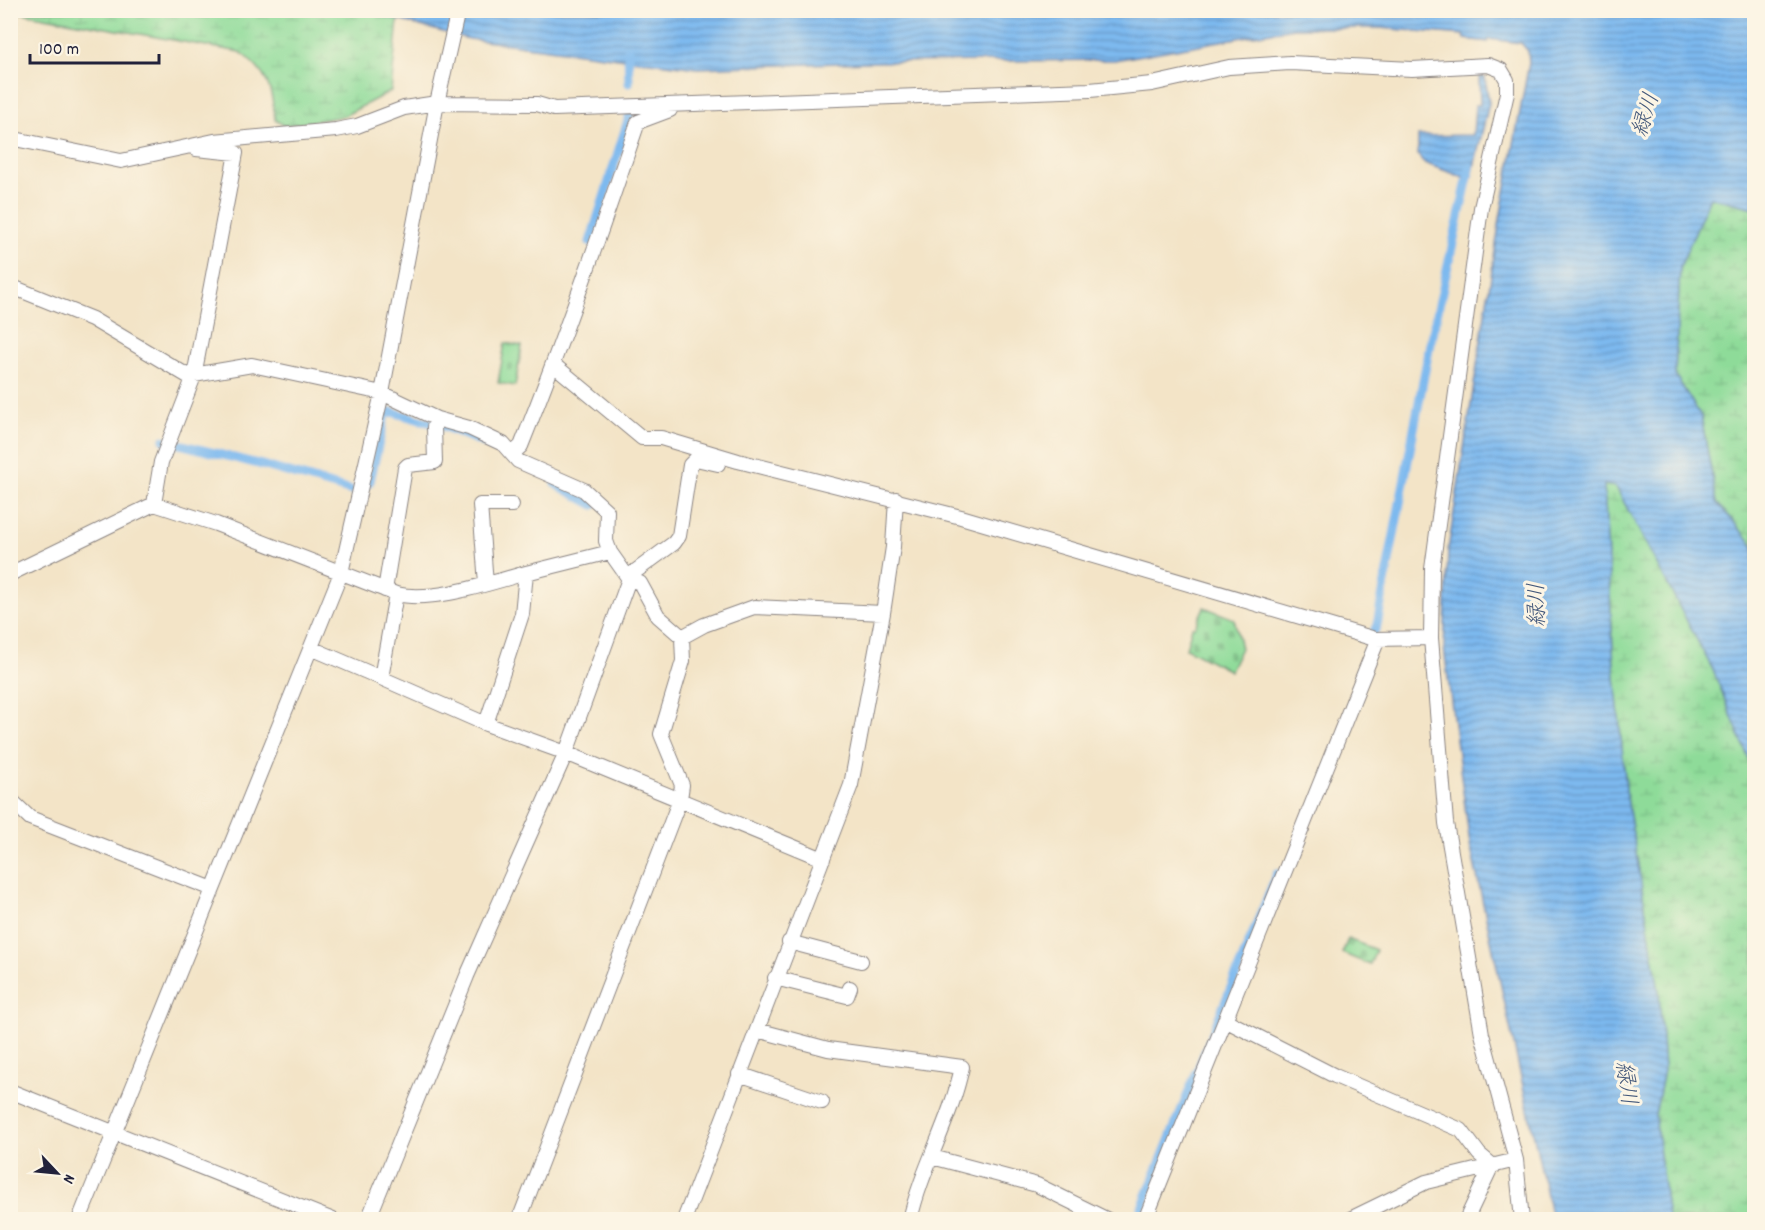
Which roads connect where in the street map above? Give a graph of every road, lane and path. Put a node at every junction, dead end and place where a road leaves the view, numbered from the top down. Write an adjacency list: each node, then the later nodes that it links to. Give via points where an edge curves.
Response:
1 (458, 10): 2 (street)
2 (438, 98): 3 (street, via 537,104 554,109); 5 (street, via 357,126); 9 (street)
3 (671, 105): 7 (street, via 670,110 638,122); 26 (street, via 1090,90 1152,84 1229,68 1290,63 1413,69 1488,65 1501,70 1507,80 1507,93 1480,219 1432,569)
4 (10, 138): 5 (street, via 121,161)
5 (182, 147): 8 (street, via 236,153)
6 (10, 286): 8 (street, via 75,310)
7 (554, 365): 11 (street, via 521,446); 12 (street, via 639,436 661,438)
8 (194, 376): 9 (street, via 252,365); 14 (street, via 168,443)
9 (382, 393): 10 (street); 17 (street)
10 (435, 423): 11 (street, via 469,428); 22 (street, via 435,462 405,468)
11 (509, 451): 16 (street, via 518,461 584,490 603,505 607,511)
12 (738, 461): 13 (street); 20 (street, via 736,468 696,459 690,465 679,536)
13 (896, 499): 23 (street); 25 (street)
14 (154, 504): 17 (street); 19 (street)
15 (508, 508): 21 (street, via 480,506)
16 (607, 553): 18 (street); 20 (street)
17 (341, 573): 22 (street); 27 (street)
18 (525, 573): 21 (street); 29 (street, via 522,614)
19 (10, 574)
20 (629, 578): 24 (street, via 640,584 658,616); 30 (street)
21 (486, 584): 22 (street, via 410,598)
22 (391, 592): 28 (street)
23 (883, 614): 24 (street, via 754,607); 33 (street, via 850,784)
24 (682, 637): 31 (street, via 683,661 661,734 682,785)
25 (1373, 638): 26 (street); 39 (street)
26 (1431, 638): 46 (street, via 1446,824 1489,1065)
27 (311, 648): 28 (street); 34 (street)
28 (381, 678): 29 (street)
29 (486, 724): 30 (street)
30 (566, 753): 31 (street); 50 (street, via 463,987)
31 (676, 798): 33 (street); 51 (street)
32 (10, 799): 34 (street, via 30,818)
33 (823, 859): 35 (street)
34 (213, 889): 44 (street)
35 (789, 942): 36 (street); 37 (street)
36 (861, 961)
37 (776, 978): 38 (street, via 847,996); 40 (street)
38 (850, 988)
39 (1225, 1020): 47 (street, via 1335,1076 1461,1130); 55 (street)
40 (757, 1030): 41 (street); 45 (street, via 828,1049 962,1066)
41 (739, 1074): 43 (street); 52 (street)
42 (10, 1091): 44 (street)
43 (822, 1102)
44 (113, 1134): 48 (street); 49 (street)
45 (932, 1157): 53 (street, via 919,1182); 54 (street, via 1037,1185)
46 (1516, 1160): 47 (street); 58 (street)
47 (1492, 1165): 56 (street, via 1426,1182); 57 (street)
48 (79, 1220)
49 (333, 1220)
50 (368, 1220)
51 (519, 1220)
52 (684, 1220)
53 (910, 1220)
54 (1108, 1220)
55 (1145, 1220)
56 (1347, 1220)
57 (1466, 1220)
58 (1522, 1220)

